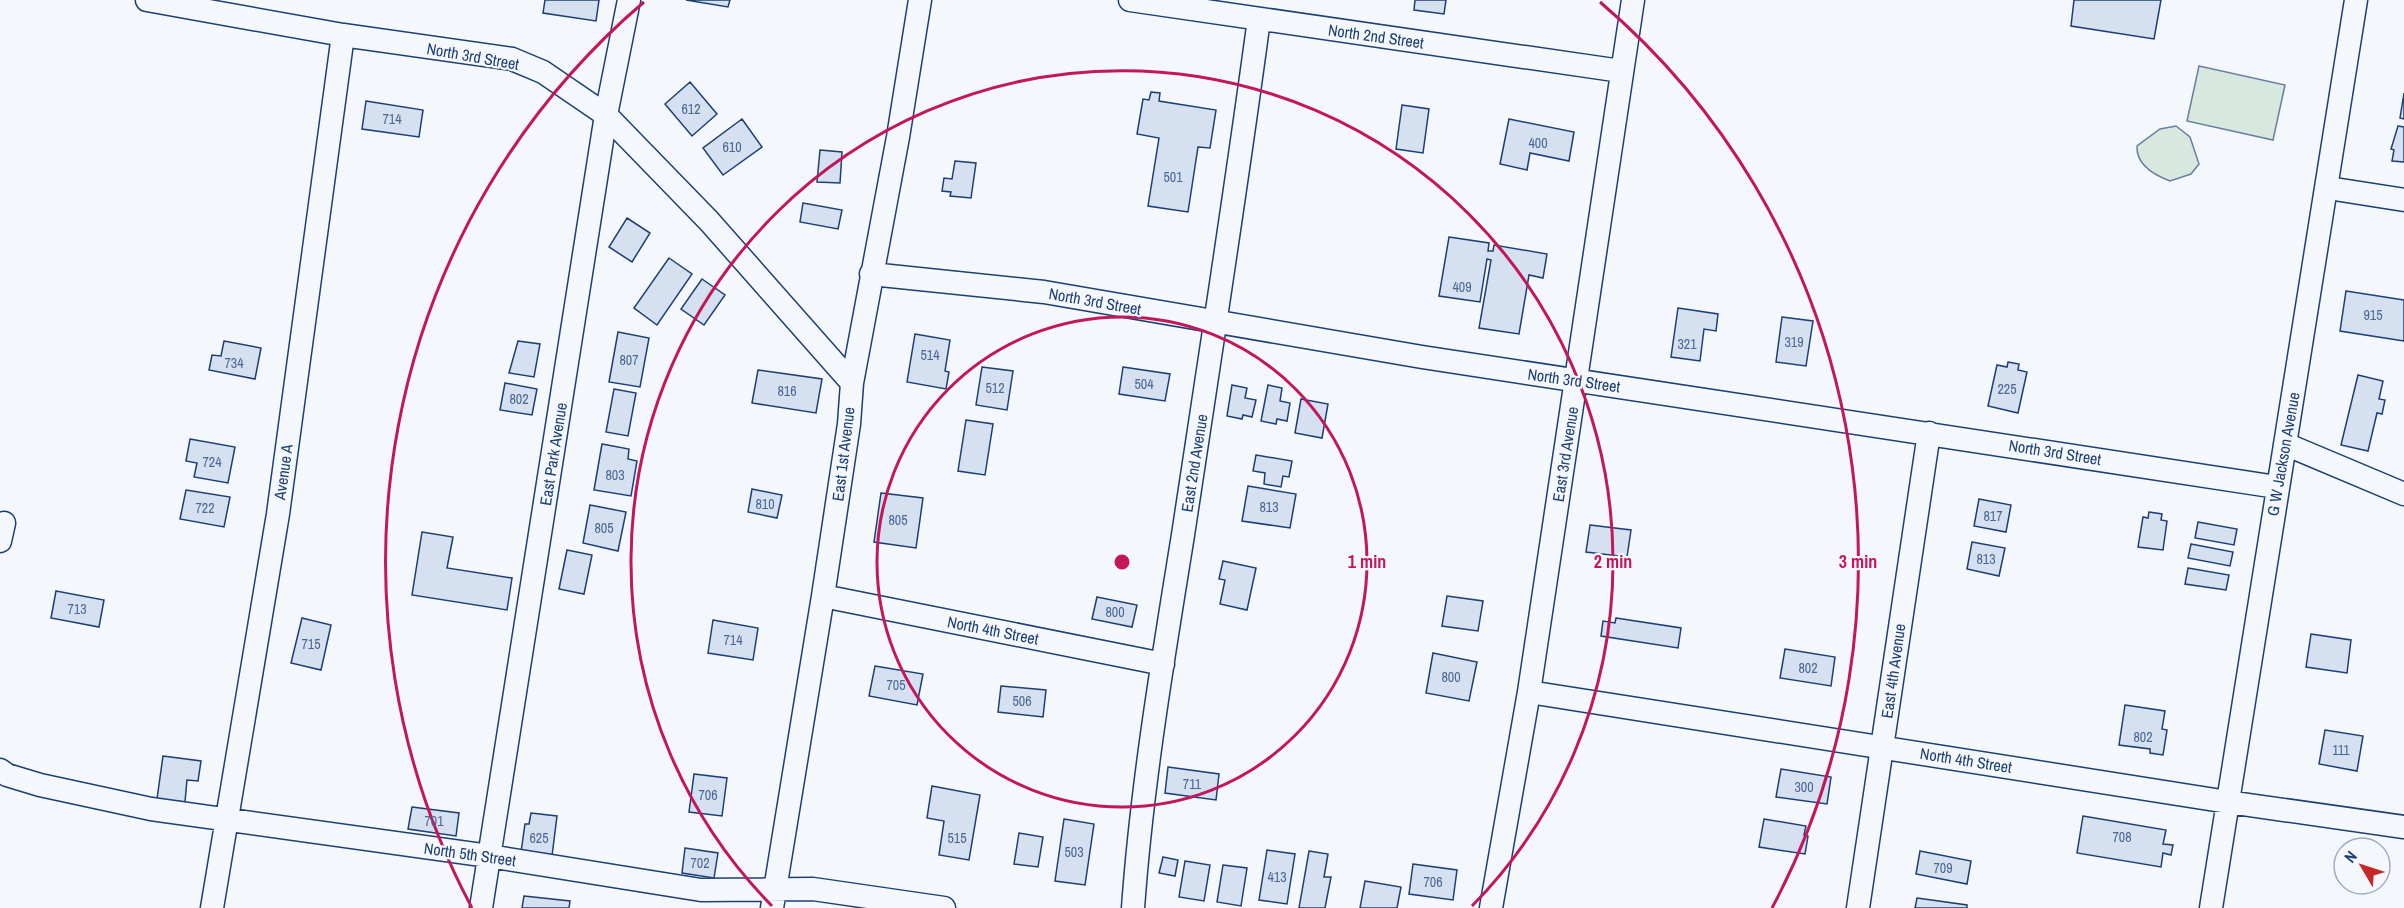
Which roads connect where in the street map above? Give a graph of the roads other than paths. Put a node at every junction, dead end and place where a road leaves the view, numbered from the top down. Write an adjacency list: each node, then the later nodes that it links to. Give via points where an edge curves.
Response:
1 (147, 0): 8 (street, North 3rd Street)
2 (629, 0): 10 (street, East Park Avenue)
3 (920, 0): 13 (street, East 1st Avenue)
4 (1130, 0): 7 (street, North 2nd Street)
5 (1633, 0): 9 (street, East 3rd Avenue)
6 (2356, 0): 11 (street, G W Jackson Avenue)
7 (1259, 19): 9 (street, North 2nd Street); 14 (street, East 2nd Avenue)
8 (343, 35): 10 (street, North 3rd Street, via 512,60 543,72); 27 (street, Avenue A, via 278,514)
9 (1622, 71): 15 (street, East 3rd Avenue)
10 (606, 115): 16 (street, North 3rd Street, via 709,220); 29 (street, East Park Avenue)
11 (2328, 188): 12 (street); 18 (street, G W Jackson Avenue)
12 (2404, 200)
13 (871, 274): 14 (street, North 3rd Street, via 1044,292); 16 (street, East 1st Avenue)
14 (1216, 321): 15 (street, North 3rd Street); 22 (street, East 2nd Avenue)
15 (1576, 380): 17 (street, North 3rd Street); 23 (street, East 3rd Avenue)
16 (852, 382): 21 (street, East 1st Avenue)
17 (1929, 433): 19 (street, North 3rd Street); 24 (street, East 4th Avenue)
18 (2285, 444): 19 (street, G W Jackson Avenue); 20 (street)
19 (2277, 486): 26 (street, G W Jackson Avenue)
20 (2404, 494)
21 (823, 596): 22 (street, North 4th Street); 30 (street, East 1st Avenue)
22 (1162, 664): 34 (street, East 2nd Avenue)
23 (1529, 692): 24 (street, North 4th Street); 35 (street, East 3rd Avenue)
24 (1882, 747): 26 (street, North 4th Street); 36 (street, East 4th Avenue)
25 (0, 770): 27 (street, North 5th Street, via 40,785)
26 (2228, 802): 28 (street, North 4th Street); 37 (street, G W Jackson Avenue)
27 (225, 820): 29 (street, North 5th Street); 31 (street, Avenue A)
28 (2404, 827)
29 (489, 856): 30 (street, North 5th Street); 32 (street, East Park Avenue)
30 (773, 899): 33 (street, North 5th Street, via 813,889)
31 (212, 908)
32 (481, 908)
33 (944, 908)
34 (1133, 908)
35 (1491, 908)
36 (1858, 908)
37 (2211, 908)

